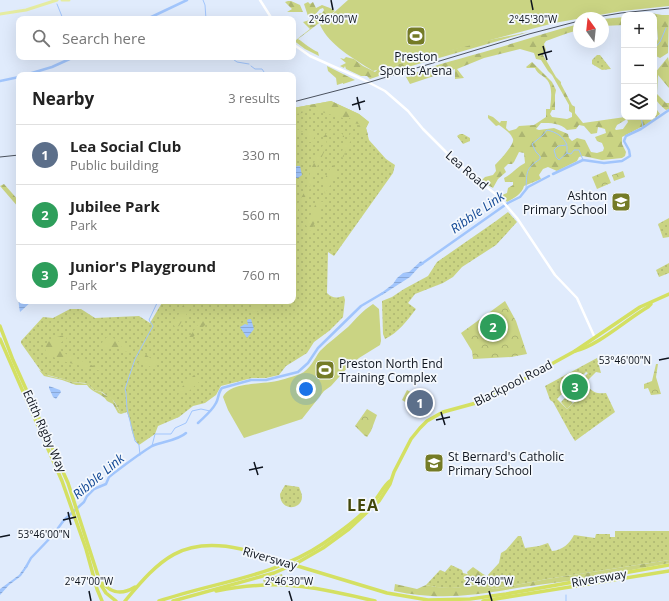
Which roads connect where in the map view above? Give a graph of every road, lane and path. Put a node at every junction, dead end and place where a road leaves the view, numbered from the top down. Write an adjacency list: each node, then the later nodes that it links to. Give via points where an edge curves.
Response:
1 (57, 0): 5 (main road)
2 (62, 0): 3 (main road)
3 (69, 0)
4 (260, 0): 7 (street)
5 (50, 1): 6 (main road, via 18,12)
6 (0, 14)
7 (270, 16)
8 (296, 46): 12 (street, Lea Road, via 310,56 385,92 408,111 451,157 504,202 555,276 577,298)
9 (669, 294): 12 (highway, Blackpool Road, via 640,307)
10 (0, 326): 14 (highway, Edith Rigby Way, via 56,454 74,500)
11 (0, 339): 14 (highway, Edith Rigby Way, via 65,487)
12 (595, 340): 13 (highway, Blackpool Road, via 487,399 444,412 427,421 411,438)
13 (390, 481): 19 (highway, Blackpool Road, via 379,501 362,518 342,535 302,560 265,576); 23 (highway, Blackpool Road, via 360,516 324,543 297,559 278,568)
14 (87, 548): 17 (highway, Edith Rigby Way); 20 (highway, Edith Rigby Way)
15 (669, 566): 18 (highway, Riversway, via 506,594 470,599 428,600 387,593 241,549 208,545 192,547 169,556)
16 (669, 571): 26 (highway, Riversway)
17 (98, 577): 18 (highway, via 107,588 118,593); 21 (highway, Edith Rigby Way, via 103,590)
18 (140, 584): 22 (highway, Riversway)
19 (210, 590): 24 (highway, Blackpool Road); 25 (highway, Riversway, via 296,586)
20 (101, 600)
21 (116, 601)
22 (125, 601)
23 (159, 601)
24 (173, 601)
25 (375, 601)
26 (483, 601)

